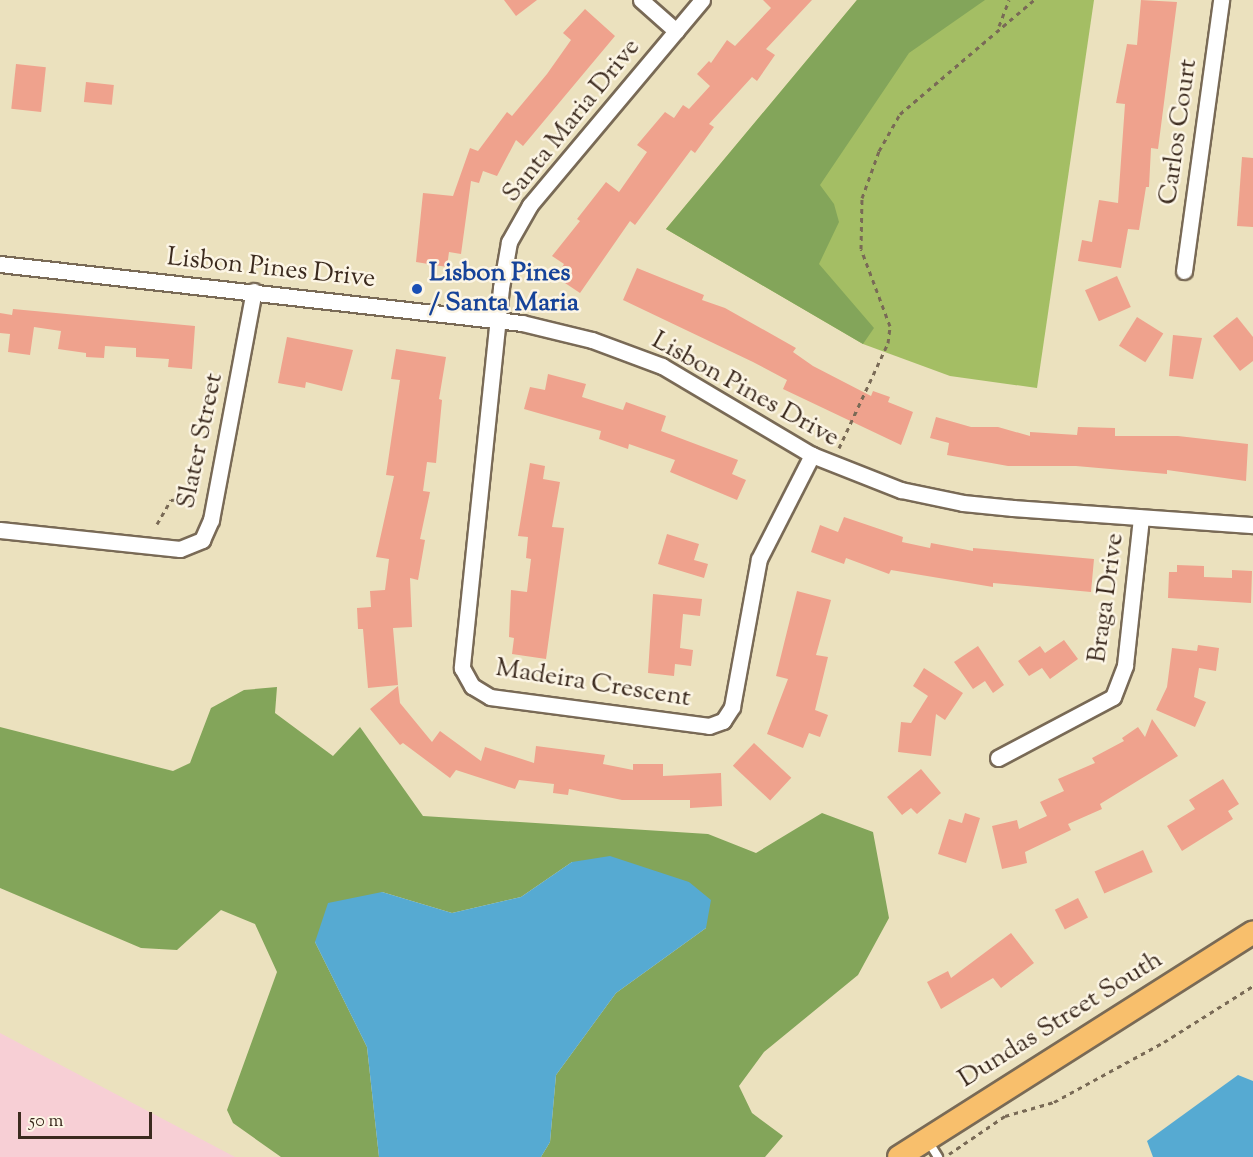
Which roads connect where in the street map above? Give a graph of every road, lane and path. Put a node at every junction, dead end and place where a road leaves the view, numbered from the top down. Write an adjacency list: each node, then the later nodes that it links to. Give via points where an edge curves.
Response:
1 (641, 0): 7 (street)
2 (702, 0): 7 (street, Santa Maria Drive)
3 (1009, 0): 6 (path)
4 (1034, 0): 6 (path)
5 (1221, 0): 9 (street, Carlos Court)
6 (999, 27): 12 (path, via 900,114 879,151 862,198 861,249 890,326 888,343)
7 (676, 31): 11 (street, Santa Maria Drive, via 530,205 509,242)
8 (0, 264): 10 (street, Lisbon Pines Drive)
9 (1184, 271)
10 (254, 291): 11 (street, Lisbon Pines Drive); 18 (street, Slater Street, via 212,520 202,540 180,549)
11 (499, 320): 13 (street, Lisbon Pines Drive, via 592,340 662,366); 13 (street, Madeira Crescent, via 462,668 472,686 490,697 709,726 723,721 732,707 759,559)
12 (837, 452)
13 (812, 455): 15 (street, Lisbon Pines Drive, via 866,478 931,497)
14 (193, 498): 16 (path, via 171,500)
15 (1141, 518): 17 (street, Lisbon Pines Drive); 19 (street, Braga Drive, via 1125,665 1113,697)
16 (157, 524)
17 (1253, 525)
18 (0, 530)
19 (998, 758)
20 (1253, 932): 22 (main road, Dundas Street South)
21 (1253, 986): 24 (path, via 1164,1042 1054,1102 1005,1116)
22 (932, 1148): 23 (main road, Dundas Street South)
23 (899, 1157)
24 (943, 1157)

